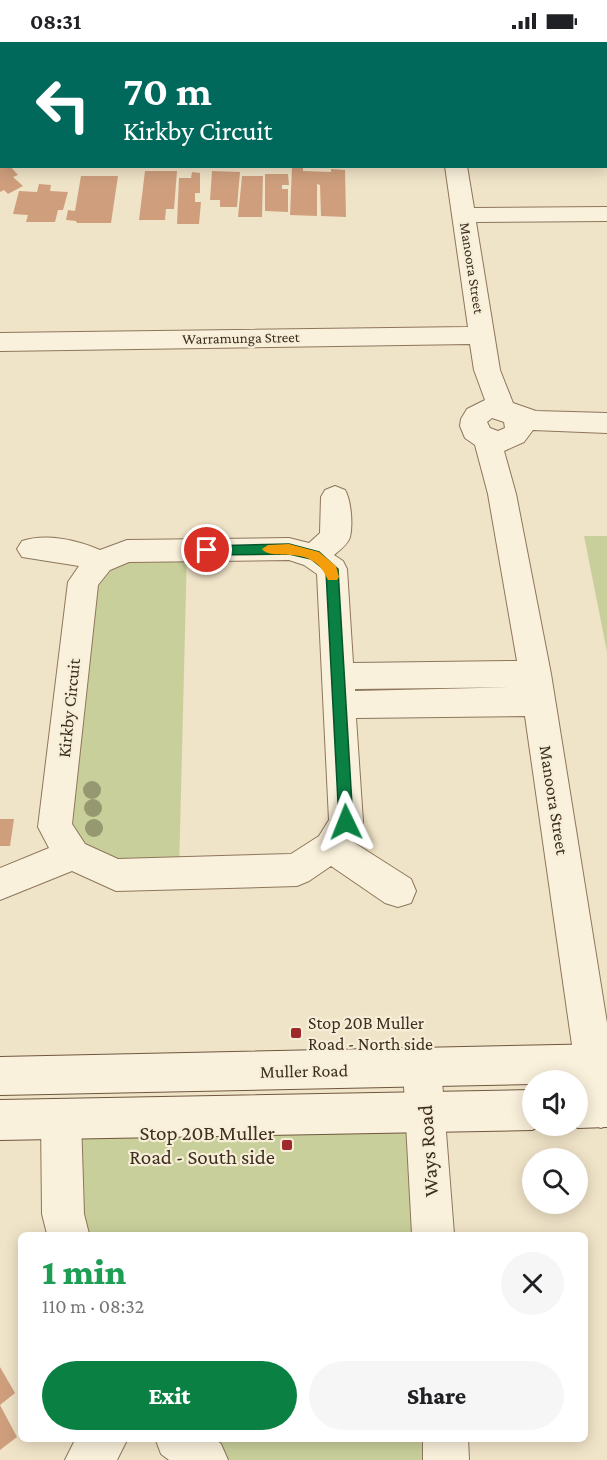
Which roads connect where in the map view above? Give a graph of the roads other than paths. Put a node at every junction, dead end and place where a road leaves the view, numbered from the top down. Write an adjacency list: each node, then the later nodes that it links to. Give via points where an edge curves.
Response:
1 (456, 168): 3 (street, Manoora Street)
2 (607, 214): 3 (street)
3 (464, 215): 4 (street, Manoora Street)
4 (482, 335): 5 (street, Warramunga Street); 7 (street, Manoora Street)
5 (0, 342)
6 (607, 423): 7 (street, via 537,428)
7 (501, 425): 12 (street, Manoora Street, via 502,494)
8 (335, 498): 10 (street, via 335,537)
9 (32, 549): 11 (street, via 76,552)
10 (314, 556): 11 (street, via 289,549 127,551); 13 (street, via 332,569)
11 (100, 562): 15 (street, Kirkby Circuit, via 83,582 55,827)
12 (537, 688): 13 (street); 18 (street, Manoora Street)
13 (340, 691): 14 (street, via 346,822)
14 (332, 847): 15 (street, via 297,870 116,875); 17 (street)
15 (73, 855): 16 (street)
16 (0, 884)
17 (398, 891)
18 (601, 1063): 19 (street, Muller Road); 21 (street, Manoora Street)
19 (422, 1068): 20 (street, Muller Road); 23 (street, Ways Road)
20 (0, 1076)
21 (595, 1108)
22 (522, 1110): 23 (street)
23 (426, 1113): 24 (street); 27 (street, Ways Road)
24 (62, 1119): 25 (street); 26 (street, via 63,1214)
25 (0, 1120)
26 (68, 1232)
27 (433, 1232)
28 (103, 1442): 31 (street)
29 (182, 1442): 32 (street)
30 (445, 1442): 33 (street)
31 (88, 1460)
32 (205, 1460)
33 (446, 1460)

